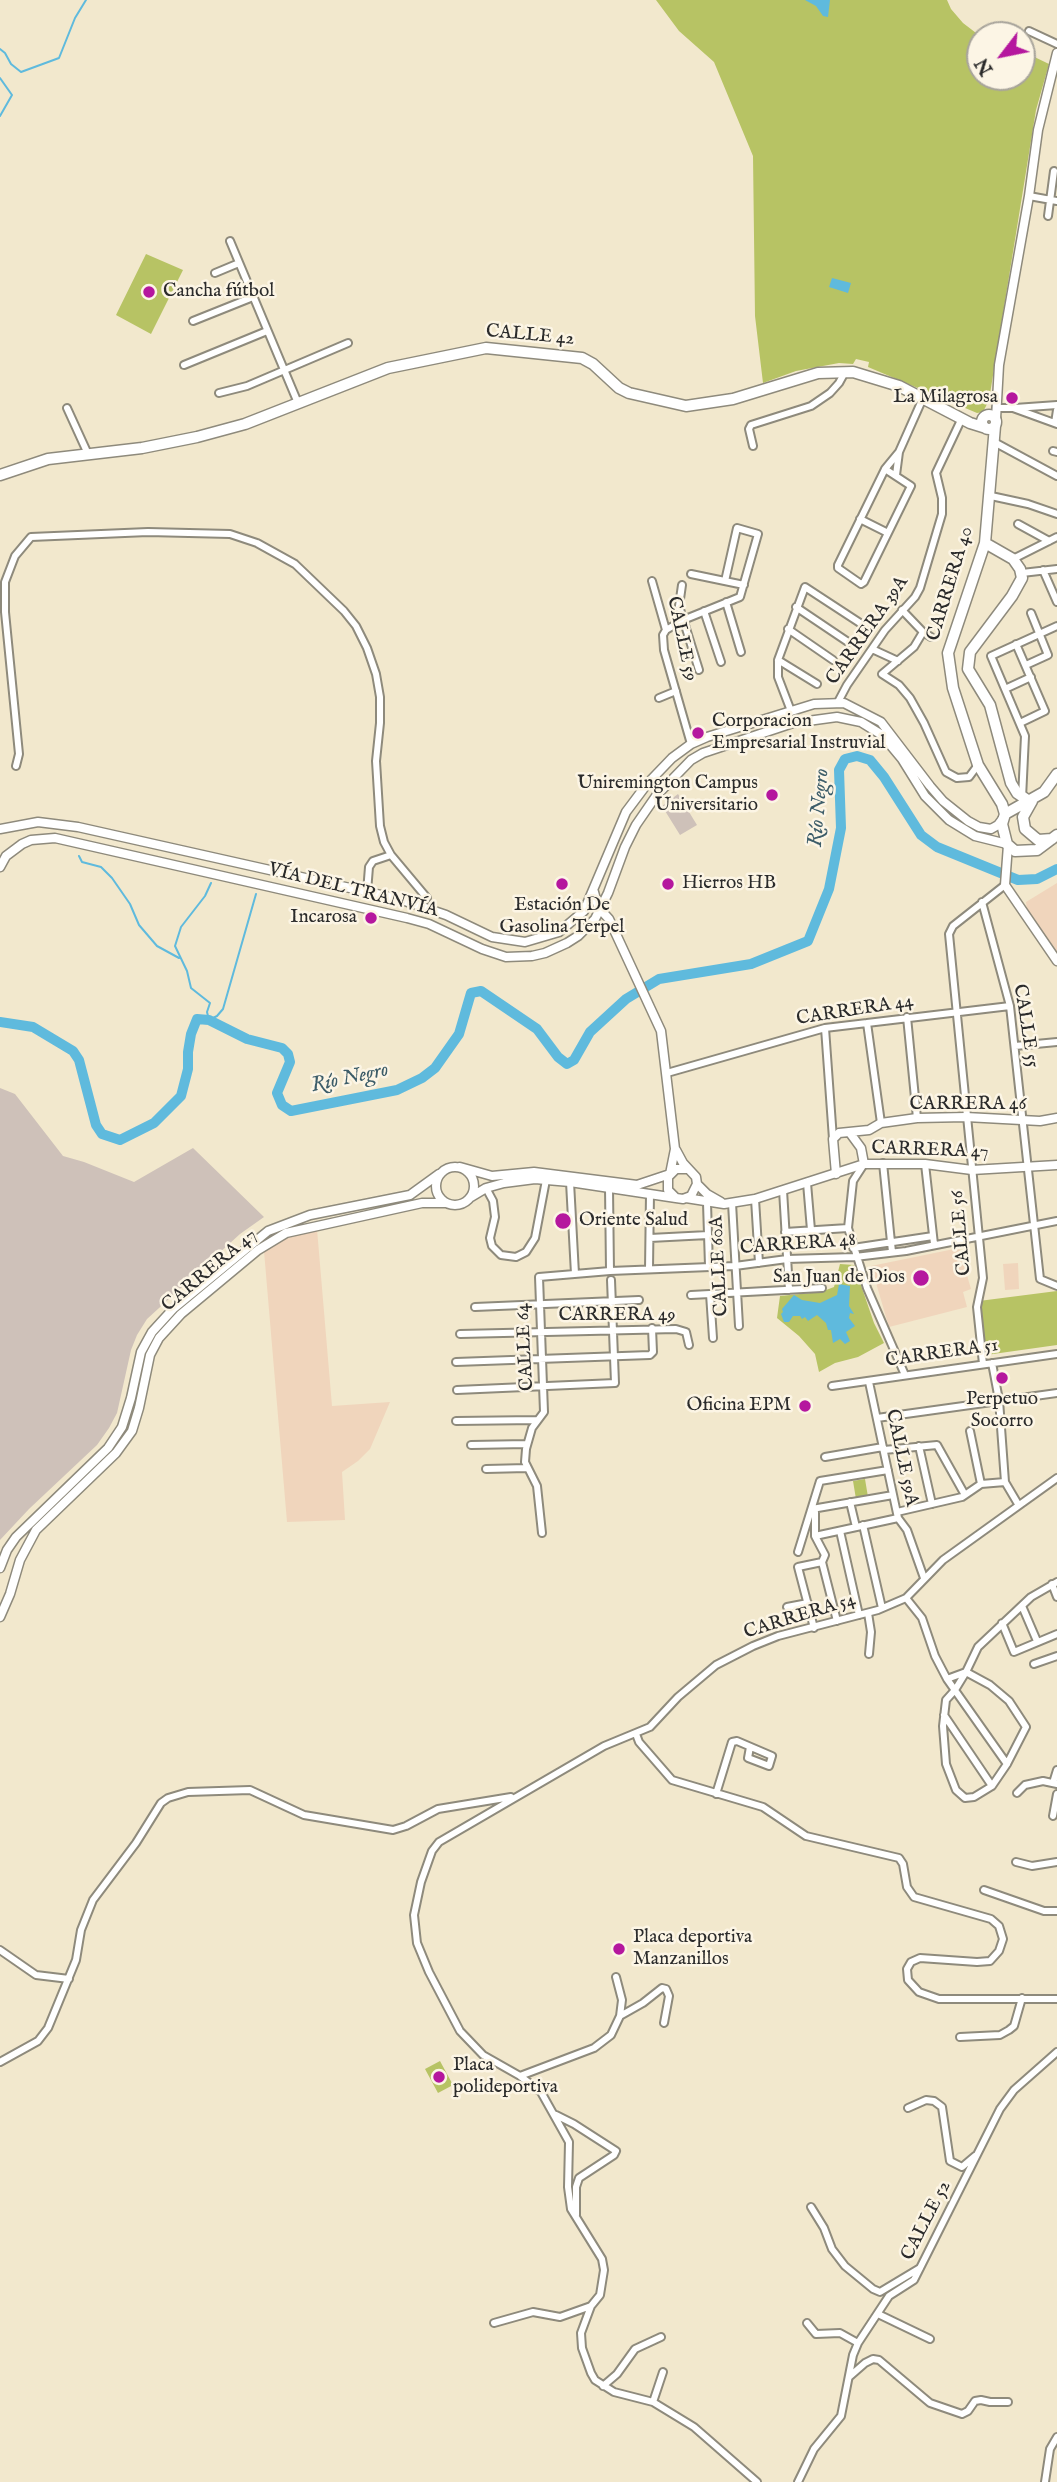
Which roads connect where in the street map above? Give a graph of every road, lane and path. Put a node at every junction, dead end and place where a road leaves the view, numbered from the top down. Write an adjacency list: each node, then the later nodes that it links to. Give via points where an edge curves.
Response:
1 (1036, 34): 2 (street)
2 (1057, 44)
3 (1056, 57): 5 (street, CARRERA 40, via 1038,130)
4 (1054, 171): 6 (street)
5 (1029, 196): 6 (street); 26 (street, CARRERA 40)
6 (1053, 200): 7 (street)
7 (1048, 216)
8 (230, 240): 9 (street)
9 (239, 262): 10 (street); 11 (street)
10 (215, 273)
11 (253, 297): 12 (street); 13 (street)
12 (192, 321)
13 (267, 331): 15 (street); 16 (street)
14 (348, 343): 16 (street)
15 (184, 365)
16 (283, 370): 18 (street); 20 (street)
17 (846, 371): 19 (main road, CALLE 42, via 864,373); 20 (main road, CALLE 42, via 818,373 719,402 686,406 629,393 582,358 486,348 388,368); 28 (street, via 830,393 811,406 751,425)
18 (219, 393)
19 (923, 398): 25 (main road, CALLE 42); 29 (street)
20 (298, 403): 30 (main road, CALLE 42, via 197,437)
21 (1057, 405): 23 (street)
22 (67, 408): 30 (street)
23 (1013, 408): 26 (street); 27 (street)
24 (1057, 410): 27 (street)
25 (963, 418): 26 (main road); 55 (street, CARRERA 39A, via 936,473 942,514 924,577 915,597)
26 (991, 422): 34 (street); 35 (main road, CARRERA 40)
27 (1056, 423)
28 (753, 446)
29 (899, 452): 31 (street); 33 (street)
30 (88, 454): 32 (main road, CALLE 42, via 34,462)
31 (885, 469): 33 (street); 37 (street)
32 (0, 474)
33 (896, 475): 39 (street, via 911,484)
34 (1057, 476)
35 (991, 496): 36 (street); 42 (main road, CARRERA 40)
36 (1057, 514)
37 (860, 519): 39 (street); 39 (street, via 837,566 863,583)
38 (1018, 524): 41 (street)
39 (888, 533)
40 (1057, 537): 41 (street)
41 (1049, 541): 43 (street)
42 (985, 543): 43 (main road); 85 (main road, CARRERA 40, via 948,653 953,688)
43 (1013, 559): 46 (main road)
44 (1057, 569): 45 (street)
45 (1043, 570): 46 (street); 53 (street)
46 (1022, 573): 88 (main road, via 1012,596 970,652 968,664 990,705 1011,783)
47 (691, 574): 49 (street)
48 (652, 581): 62 (street, CALLE 59)
49 (724, 581): 51 (street); 51 (street, via 737,528 758,534)
50 (682, 585): 58 (street, via 679,606)
51 (744, 585): 52 (street, via 740,597)
52 (726, 602): 56 (street); 69 (street)
53 (1057, 602)
54 (796, 607): 59 (street, via 804,587); 61 (street); 66 (street)
55 (902, 610): 63 (street); 68 (street, CARRERA 39A)
56 (704, 611): 58 (street); 73 (street)
57 (1031, 613): 64 (street)
58 (683, 620): 62 (street); 75 (street)
59 (860, 623)
60 (1057, 626): 64 (street)
61 (788, 629): 70 (street); 71 (street)
62 (666, 630): 79 (street, CALLE 59, via 663,642)
63 (923, 632): 65 (street); 72 (street)
64 (1040, 634): 67 (street); 74 (street, via 1048,655)
65 (931, 637)
66 (848, 642)
67 (1016, 644): 74 (street); 78 (street, via 991,656)
68 (872, 649): 72 (street); 81 (street, CARRERA 39A)
69 (741, 652)
70 (778, 660): 77 (street); 82 (street, via 778,677)
71 (833, 660)
72 (898, 661): 85 (street, via 882,674 910,698 941,765 952,777 969,777)
73 (721, 662)
74 (1026, 665): 76 (street)
75 (699, 670)
76 (1031, 677): 78 (street); 83 (street, via 1045,711)
77 (817, 684)
78 (1005, 689): 83 (street)
79 (676, 691): 80 (street); 84 (street, CALLE 59)
80 (659, 698)
81 (838, 702): 82 (street, VÍA DEL TRANVÍA); 89 (street, via 874,718 930,786 968,821 991,830)
82 (791, 710): 84 (street, VÍA DEL TRANVÍA)
83 (1020, 723): 88 (street)
84 (691, 744): 98 (street, VÍA DEL TRANVÍA, via 660,770 626,812)
85 (978, 765): 89 (main road, CARRERA 40)
86 (16, 766): 94 (street, via 19,754 5,582 15,556 32,537 230,534 295,564 356,626 376,674 380,698 377,794 380,825)
87 (1057, 774): 88 (main road, via 1044,792)
88 (1029, 799): 89 (main road); 91 (main road, via 1025,829 1038,841)
89 (1006, 814): 92 (main road, via 1002,824)
90 (0, 829): 97 (street, VÍA DEL TRANVÍA, via 58,823)
91 (1054, 837): 92 (main road, via 1037,850)
92 (1010, 847): 96 (street); 103 (street, VÍA DEL TRANVÍA, via 975,836 949,820 925,796 890,744 872,728 844,717 813,719 703,753 680,770 636,825)
93 (0, 851): 95 (street)
94 (391, 855): 97 (street, via 369,867); 99 (street)
95 (0, 865): 104 (street, VÍA DEL TRANVÍA, via 22,844 55,838)
96 (1005, 885): 100 (street); 105 (street)
97 (368, 892): 101 (street, VÍA DEL TRANVÍA)
98 (594, 892): 102 (street, VÍA DEL TRANVÍA); 103 (street)
99 (426, 898)
100 (982, 902): 106 (street, CALLE 55); 107 (street, CALLE 56, via 950,930)
101 (421, 905): 102 (street, VÍA DEL TRANVÍA, via 514,942 547,938); 104 (street, via 386,903 387,909 414,915)
102 (584, 911): 103 (street)
103 (600, 911): 104 (street, VÍA DEL TRANVÍA, via 588,928 567,943 545,953 517,957 492,953); 113 (street, via 609,919 652,1008 661,1031)
104 (416, 920)
105 (1057, 961)
106 (1010, 1006): 107 (street, CARRERA 44); 112 (street, CALLE 55)
107 (957, 1013): 108 (street, CARRERA 44); 114 (street, CALLE 56)
108 (907, 1017): 109 (street, CARRERA 44); 115 (street)
109 (867, 1023): 110 (street, CARRERA 44); 118 (street)
110 (825, 1028): 113 (street, CARRERA 44); 120 (street)
111 (1057, 1042): 112 (street)
112 (1015, 1046): 117 (street, CALLE 55)
113 (667, 1073): 121 (street)
114 (966, 1117): 115 (street, CARRERA 46); 117 (street, CARRERA 46); 129 (street, CALLE 56)
115 (917, 1118): 118 (street, CARRERA 46)
116 (1057, 1118): 117 (street, CARRERA 46)
117 (1021, 1120): 127 (street, CALLE 55)
118 (881, 1123): 119 (street, CARRERA 46)
119 (850, 1133): 120 (street, CARRERA 46); 123 (street, via 861,1148)
120 (835, 1134): 130 (street)
121 (675, 1149): 128 (street); 132 (street)
122 (883, 1163): 123 (street, CARRERA 47); 124 (street, CARRERA 47); 158 (street)
123 (863, 1164): 130 (street, CARRERA 47); 134 (street)
124 (925, 1164): 129 (street, CARRERA 47); 155 (street)
125 (1057, 1165): 127 (street, CARRERA 47)
126 (460, 1167): 131 (street); 132 (street, via 492,1176 534,1171 637,1185); 142 (street, via 473,1179)
127 (1026, 1167): 129 (street, CARRERA 47); 150 (street, CALLE 55)
128 (688, 1169): 132 (street); 137 (street)
129 (972, 1170): 156 (street, CALLE 56)
130 (840, 1172): 134 (street); 136 (street, CARRERA 47)
131 (439, 1174): 146 (street, via 436,1187); 230 (street, CARRERA 47, via 413,1194 294,1219 268,1231 173,1309 141,1352 122,1427 108,1448 16,1537)
132 (670, 1174): 143 (street, via 667,1187)
133 (546, 1180): 135 (street); 138 (street); 138 (street, via 535,1238 526,1252 516,1257 501,1255 492,1246 494,1201)
134 (853, 1181): 151 (street)
135 (570, 1182): 139 (street); 169 (street)
136 (807, 1183): 140 (street, CARRERA 47); 152 (street)
137 (697, 1184): 144 (street); 148 (street, via 707,1195)
138 (486, 1188): 142 (street)
139 (609, 1188): 141 (street); 168 (street)
140 (783, 1190): 145 (street, CARRERA 47); 153 (street)
141 (650, 1194): 143 (street); 157 (street)
142 (471, 1197): 146 (street, via 459,1205)
143 (676, 1198): 144 (street)
144 (686, 1198): 147 (street, CARRERA 47)
145 (755, 1199): 148 (street, CARRERA 47); 164 (street)
146 (445, 1203): 233 (street, CARRERA 47, via 422,1203 285,1233 181,1314 150,1354 132,1431 116,1454 36,1530 20,1560)
147 (707, 1203): 148 (street, CARRERA 47); 154 (street)
148 (728, 1203): 166 (street, CALLE 60A)
149 (1057, 1221): 150 (street, CARRERA 48)
150 (1034, 1226): 156 (street, CARRERA 48); 172 (street, CALLE 55, via 1040,1279)
151 (848, 1228): 152 (street); 160 (street)
152 (811, 1230): 153 (street)
153 (785, 1232): 163 (street)
154 (708, 1236): 157 (street); 165 (street)
155 (933, 1236): 158 (street); 159 (street)
156 (978, 1236): 159 (street, CARRERA 48); 194 (street, CALLE 56, via 983,1278 976,1307)
157 (649, 1238): 167 (street)
158 (891, 1243): 160 (street); 161 (street)
159 (934, 1244): 161 (street, CARRERA 48)
160 (853, 1248): 162 (street)
161 (892, 1252): 162 (street, CARRERA 48)
162 (855, 1257): 163 (street, CARRERA 48); 195 (street)
163 (787, 1259): 164 (street, CARRERA 48); 174 (street)
164 (760, 1262): 166 (street, CARRERA 48)
165 (709, 1266): 166 (street, CARRERA 48); 167 (street, CARRERA 48)
166 (734, 1266): 175 (street, CALLE 60A)
167 (649, 1269): 168 (street, CARRERA 48)
168 (610, 1271): 169 (street, CARRERA 48)
169 (575, 1274): 170 (street, CARRERA 48)
170 (539, 1277): 180 (street, CALLE 64)
171 (611, 1280): 179 (street)
172 (1057, 1286)
173 (822, 1288): 174 (street)
174 (789, 1290): 175 (street)
175 (737, 1293): 176 (street); 182 (street, CALLE 60A)
176 (710, 1294): 177 (street); 187 (street)
177 (691, 1295)
178 (639, 1300): 179 (street)
179 (612, 1301): 180 (street); 184 (street)
180 (539, 1303): 181 (street); 185 (street, CALLE 64)
181 (475, 1307)
182 (739, 1326)
183 (652, 1328): 184 (street, CARRERA 49); 188 (street, CARRERA 49, via 680,1329 688,1336); 190 (street, via 650,1355)
184 (614, 1329): 185 (street, CARRERA 49); 190 (street)
185 (541, 1332): 186 (street, CARRERA 49); 191 (street, CALLE 64)
186 (460, 1334)
187 (713, 1338)
188 (689, 1345)
189 (1057, 1354): 193 (street, CARRERA 51)
190 (615, 1357): 191 (street); 198 (street, via 613,1384)
191 (542, 1359): 192 (street); 198 (street, CALLE 64)
192 (456, 1362)
193 (992, 1363): 194 (street, CARRERA 51); 201 (street)
194 (983, 1364): 195 (street, CARRERA 51)
195 (905, 1375): 196 (street, CARRERA 51)
196 (869, 1381): 197 (street, CARRERA 51); 202 (street, CALLE 59A)
197 (832, 1386)
198 (543, 1387): 199 (street); 203 (street, CALLE 64, via 544,1412)
199 (457, 1390)
200 (1057, 1393): 201 (street)
201 (999, 1400): 202 (street); 215 (street)
202 (877, 1418): 209 (street, CALLE 59A)
203 (537, 1420): 204 (street); 206 (street, CALLE 64)
204 (456, 1421)
205 (970, 1431): 216 (street)
206 (527, 1444): 207 (street); 211 (street, CALLE 64)
207 (471, 1445)
208 (919, 1446): 209 (street); 218 (street, via 937,1445); 220 (street)
209 (883, 1449): 210 (street); 213 (street, CALLE 59A)
210 (825, 1457)
211 (527, 1468): 212 (street); 226 (street, CALLE 64, via 537,1486)
212 (486, 1469)
213 (888, 1470): 217 (street, CALLE 59A); 222 (street, via 820,1481)
214 (1057, 1478): 221 (street, CARRERA 54)
215 (1005, 1482): 216 (street); 221 (street)
216 (981, 1485): 218 (street)
217 (893, 1495): 219 (street); 223 (street, CALLE 59A)
218 (965, 1495): 220 (street)
219 (850, 1502): 222 (street); 224 (street)
220 (932, 1504): 223 (street)
221 (1018, 1504): 231 (street, CARRERA 54)
222 (813, 1509): 227 (street); 228 (street)
223 (897, 1515): 224 (street); 231 (street, CALLE 59A)
224 (859, 1526): 225 (street); 240 (street)
225 (840, 1531): 227 (street); 242 (street)
226 (542, 1533)
227 (815, 1536): 229 (street, via 825,1555)
228 (798, 1552)
229 (822, 1562): 237 (street, via 799,1566); 244 (street)
230 (0, 1568)
231 (924, 1578): 235 (street, CARRERA 54)
232 (1054, 1583): 234 (street); 238 (street)
233 (10, 1594): 236 (street); 243 (street, CARRERA 47)
234 (1057, 1597)
235 (906, 1598): 240 (street, CARRERA 54); 253 (street, via 922,1618)
236 (0, 1600)
237 (808, 1603): 239 (street); 246 (street)
238 (1022, 1606): 245 (street); 248 (street)
239 (787, 1607)
240 (882, 1608): 241 (street, CARRERA 54)
241 (868, 1612): 242 (street, CARRERA 54); 249 (street)
242 (859, 1615): 244 (street, CARRERA 54)
243 (0, 1617)
244 (837, 1621): 246 (street, CARRERA 54)
245 (1002, 1623): 248 (street, via 1014,1651); 252 (street, via 978,1647)
246 (814, 1628): 256 (street, CARRERA 54, via 765,1641 724,1660 650,1727)
247 (1057, 1634): 248 (street)
248 (1037, 1641)
249 (869, 1654)
250 (1057, 1656): 251 (street)
251 (1034, 1664)
252 (966, 1672): 253 (street); 254 (street); 258 (street, via 1009,1701 1026,1727)
253 (947, 1679): 254 (street)
254 (955, 1690): 255 (street, via 946,1700); 258 (street)
255 (944, 1716): 261 (street); 261 (street, via 946,1765 956,1790 965,1798)
256 (636, 1734): 263 (street, via 667,1777); 265 (street, CARRERA 54, via 604,1746)
257 (750, 1747): 263 (street, via 732,1742)
258 (1007, 1764): 261 (street)
259 (1057, 1770): 260 (street)
260 (1055, 1783): 262 (street, via 1025,1785)
261 (992, 1786)
262 (1017, 1793)
263 (716, 1794): 274 (street, via 764,1807 807,1836 899,1858 914,1896 991,1919 999,1926 1003,1939 990,1961 920,1958 911,1962 908,1980 919,1992 939,1999)
264 (1057, 1794): 266 (street)
265 (520, 1795): 273 (street, via 438,1809 393,1829 304,1815 250,1790 176,1794 161,1804 93,1900); 281 (street, CARRERA 54, via 439,1842 427,1861 414,1915 417,1943 468,2041)
266 (1053, 1816)
267 (1016, 1862): 268 (street, via 1032,1866)
268 (1057, 1862)
269 (984, 1890): 270 (street, via 1044,1911)
270 (1057, 1911)
271 (0, 1950): 273 (street, via 36,1975)
272 (616, 1977): 276 (street, via 622,2000)
273 (69, 1979): 280 (street, via 38,2041)
274 (1022, 1998): 275 (street); 278 (street, via 1010,2031)
275 (1057, 1999)
276 (620, 2016): 277 (street, via 662,1988 669,1996); 281 (street, via 611,2035 594,2048)
277 (664, 2024)
278 (960, 2037)
279 (1057, 2052): 284 (street, CALLE 52, via 1014,2090)
280 (0, 2062)
281 (520, 2076): 283 (street, via 541,2092)
282 (908, 2108): 284 (street, via 926,2100 942,2107 950,2161 956,2166 962,2167)
283 (554, 2114): 286 (street, via 569,2142 568,2187); 286 (street, via 616,2151 579,2178)
284 (979, 2152): 287 (street, CALLE 52)
285 (811, 2207): 287 (street, via 832,2249 873,2289 880,2292)
286 (576, 2218): 288 (street, via 603,2259 600,2295)
287 (920, 2268): 289 (street, CALLE 52, via 914,2280 890,2296)
288 (591, 2306): 290 (street, via 560,2317 533,2312); 297 (street, via 581,2333 582,2348 591,2373)
289 (878, 2314): 293 (street); 294 (street, CALLE 52)
290 (494, 2323)
291 (807, 2323): 294 (street, via 816,2334 840,2333)
292 (661, 2337): 297 (street, via 635,2350)
293 (930, 2339)
294 (858, 2343): 296 (street, CALLE 52)
295 (663, 2372): 298 (street)
296 (849, 2377): 299 (street, via 873,2359 930,2403 962,2414 975,2401); 302 (street, CALLE 52, via 841,2416 814,2449)
297 (603, 2386): 298 (street)
298 (653, 2402): 301 (street, via 694,2427)
299 (1009, 2402)
300 (1057, 2437): 303 (street, via 1050,2449)
301 (757, 2482)
302 (798, 2482)
303 (1045, 2482)

